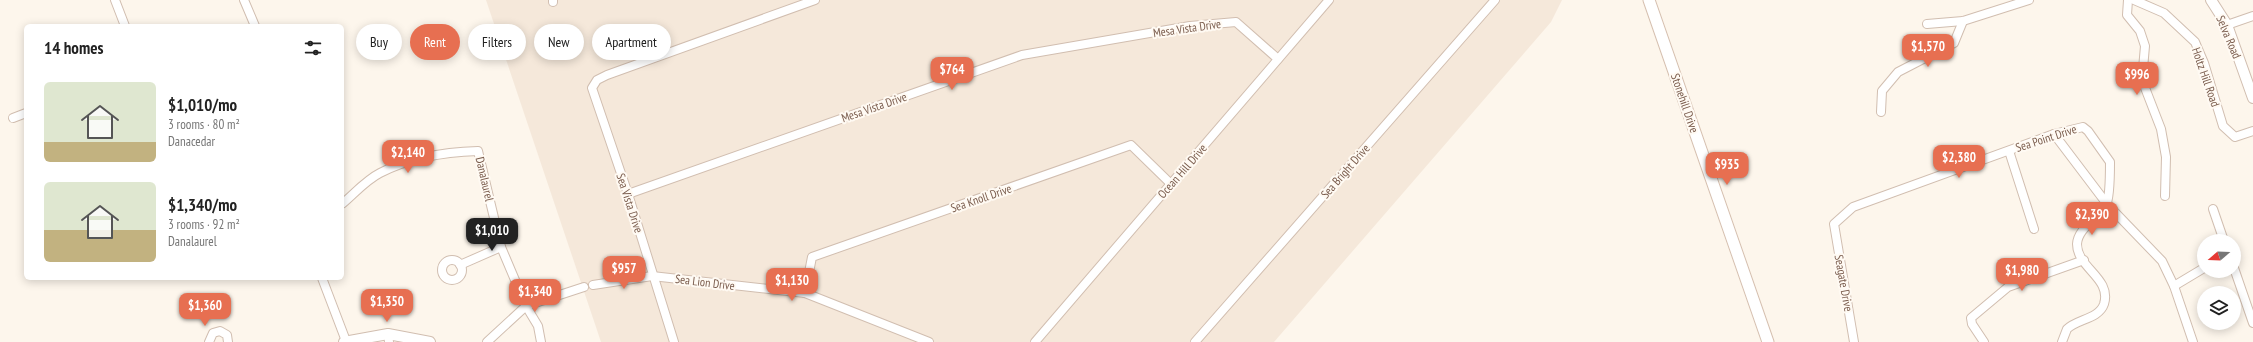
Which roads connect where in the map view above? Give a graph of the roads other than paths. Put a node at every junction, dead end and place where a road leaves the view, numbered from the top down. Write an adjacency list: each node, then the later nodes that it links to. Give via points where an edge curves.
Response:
1 (115, 0): 13 (street)
2 (244, 0): 14 (street)
3 (815, 0): 26 (street, Sea Vista Drive, via 597,80 592,88)
4 (1329, 0): 17 (street, Ocean Hill Drive)
5 (1495, 0): 55 (street, Sea Bright Drive)
6 (1649, 0): 56 (main road, Stonehill Drive)
7 (2029, 0): 12 (street)
8 (2128, 0): 27 (street, via 2127,15 2140,31 2145,46 2142,80 2161,129 2166,157)
9 (2134, 0): 22 (street, Holtz Hill Road, via 2164,13 2194,42 2204,63 2223,126 2234,137)
10 (2211, 0): 16 (street, Selva Road)
11 (2253, 16): 16 (street)
12 (1963, 22): 15 (street); 19 (street, via 1954,43 1898,72 1882,91)
13 (124, 24)
14 (254, 24)
15 (1927, 24)
16 (2227, 25): 18 (street, Selva Road)
17 (1278, 59): 25 (street, Ocean Hill Drive); 26 (street, Mesa Vista Drive, via 1236,22 1190,26 1022,55)
18 (2253, 98)
19 (1881, 112)
20 (24, 114): 21 (street)
21 (13, 118)
22 (2253, 131)
23 (2054, 134): 24 (street, Sea Point Drive); 29 (street); 29 (street, Sea Point Drive, via 2083,127 2110,160)
24 (2008, 150): 31 (street, Sea Point Drive, via 1853,207); 32 (street)
25 (1171, 184): 42 (street, Sea Knoll Drive, via 1131,145 812,257); 54 (street, Ocean Hill Drive)
26 (628, 194): 38 (street, Sea Vista Drive)
27 (2165, 196)
28 (344, 202): 34 (street, Danalaurel, via 380,173 420,159 478,151)
29 (2107, 204): 35 (street, via 2080,234 2078,250); 41 (street, via 2162,262)
30 (2213, 209): 33 (street)
31 (1834, 224): 57 (street, Seagate Drive)
32 (2034, 229)
33 (2222, 234)
34 (501, 247): 36 (street); 43 (street, Danalaurel)
35 (2084, 260): 58 (street, via 2012,286 1996,296 1972,316 1971,320); 59 (street, via 2104,286 2104,303 2098,313 2069,327)
36 (460, 265)
37 (2197, 272): 41 (street)
38 (652, 276): 42 (street, Sea Lion Drive); 43 (street, Sea Lion Drive, via 589,286); 52 (street, Sea Vista Drive)
39 (2237, 278): 44 (street)
40 (323, 280): 48 (street)
41 (2174, 286): 60 (street)
42 (805, 293): 53 (street, Sea Lion Drive)
43 (526, 306): 50 (street, Sea Lion Drive); 51 (street, Danalaurel, via 538,326)
44 (2253, 323)
45 (388, 338): 48 (street); 49 (street)
46 (209, 342): 47 (street, via 213,333 220,331 227,335)
47 (228, 342)
48 (345, 342)
49 (430, 342)
50 (487, 342)
51 (541, 342)
52 (674, 342)
53 (929, 342)
54 (1035, 342)
55 (1195, 342)
56 (1768, 342)
57 (1854, 342)
58 (1984, 342)
59 (2062, 342)
60 (2193, 342)

